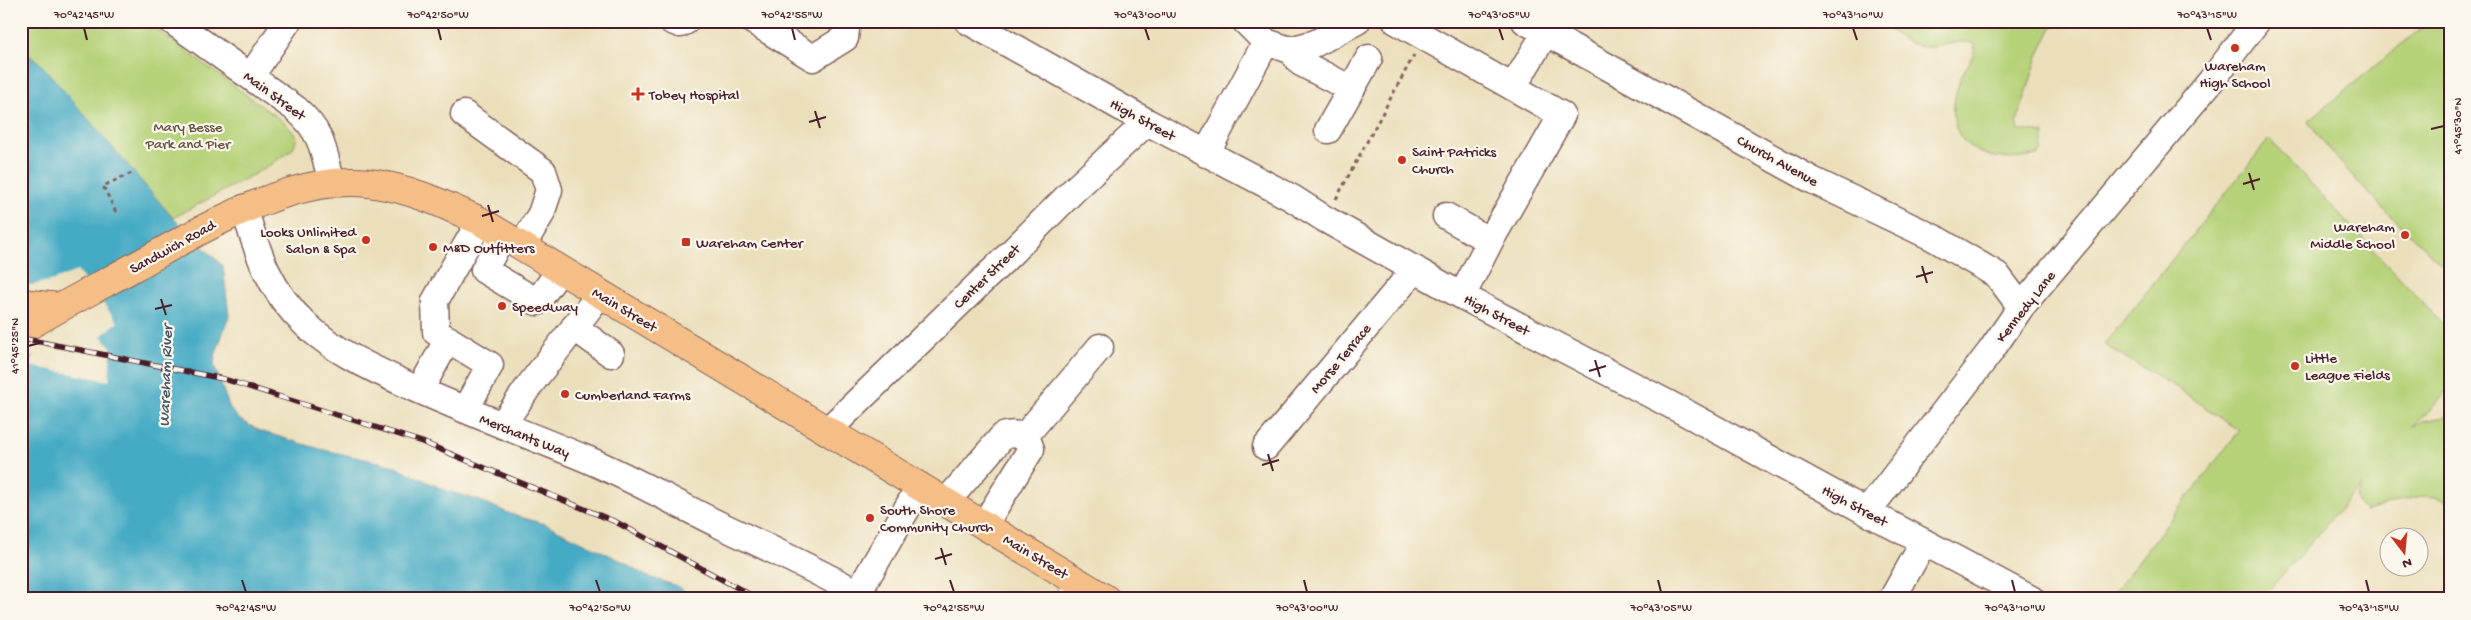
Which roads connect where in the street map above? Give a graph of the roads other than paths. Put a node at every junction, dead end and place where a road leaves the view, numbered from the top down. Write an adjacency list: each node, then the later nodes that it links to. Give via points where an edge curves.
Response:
1 (172, 21): 16 (street, Main Street)
2 (288, 21): 16 (street)
3 (672, 21): 4 (street, via 680,24)
4 (686, 21)
5 (752, 21): 6 (street, via 812,58 845,38)
6 (847, 21)
7 (968, 21): 20 (street, High Street)
8 (1245, 21): 13 (street)
9 (1357, 21): 14 (street, via 1316,43)
10 (1396, 21): 17 (street)
11 (2258, 21): 35 (street, Kennedy Lane)
12 (1536, 27): 17 (street); 35 (street, Church Avenue, via 1812,180 1934,238 1997,275)
13 (1266, 42): 14 (street); 22 (street)
14 (1290, 50): 18 (street, via 1301,63)
15 (1369, 58): 18 (street)
16 (250, 76): 23 (street, Main Street, via 312,123 321,140)
17 (1513, 87): 28 (street, via 1562,115)
18 (1351, 89): 21 (street)
19 (464, 114): 27 (street, via 544,171 548,190 541,214)
20 (1147, 122): 22 (street, High Street); 44 (street, Center Street)
21 (1328, 130)
22 (1206, 154): 29 (street, High Street, via 1292,198)
23 (332, 183): 24 (main road, Sandwich Road); 26 (main road, Main Street, via 396,187 424,195)
24 (244, 208): 34 (main road, Sandwich Road); 41 (street, Merchants Way, via 266,273 296,315 332,346)
25 (1446, 216): 28 (street)
26 (480, 221): 27 (main road, Main Street); 38 (street, via 435,301 436,332)
27 (512, 241): 30 (main road, Main Street); 30 (street, via 484,270 536,302)
28 (1490, 242): 32 (street)
29 (1415, 269): 32 (street, High Street); 46 (street, Morse Terrace)
30 (560, 270): 31 (main road, Main Street)
31 (600, 294): 36 (street); 44 (main road, Main Street)
32 (1462, 296): 51 (street, High Street)
33 (21, 303): 34 (main road)
34 (59, 307): 37 (main road, Sandwich Road)
35 (2021, 307): 51 (street, Kennedy Lane)
36 (574, 327): 40 (street); 43 (street)
37 (21, 330)
38 (448, 339): 41 (street); 42 (street, via 490,365)
39 (1100, 347): 45 (street)
40 (611, 354)
41 (420, 390): 42 (street, Merchants Way)
42 (465, 410): 43 (street, Merchants Way)
43 (502, 426): 55 (street, Merchants Way, via 602,466)
44 (827, 431): 49 (main road, Main Street)
45 (1024, 437): 47 (street, via 1013,432 1003,436); 48 (street, via 1031,449)
46 (1266, 447)
47 (979, 464): 48 (street); 50 (street)
48 (1008, 485): 52 (street)
49 (920, 486): 50 (main road, Main Street); 55 (street)
50 (946, 502): 52 (main road, Main Street)
51 (1867, 512): 53 (street, High Street)
52 (984, 525): 54 (main road, Main Street)
53 (1924, 542): 57 (street); 58 (street, High Street)
54 (1076, 591): 56 (main road, Main Street)
55 (863, 596)
56 (1106, 599)
57 (1892, 599)
58 (2031, 599)

